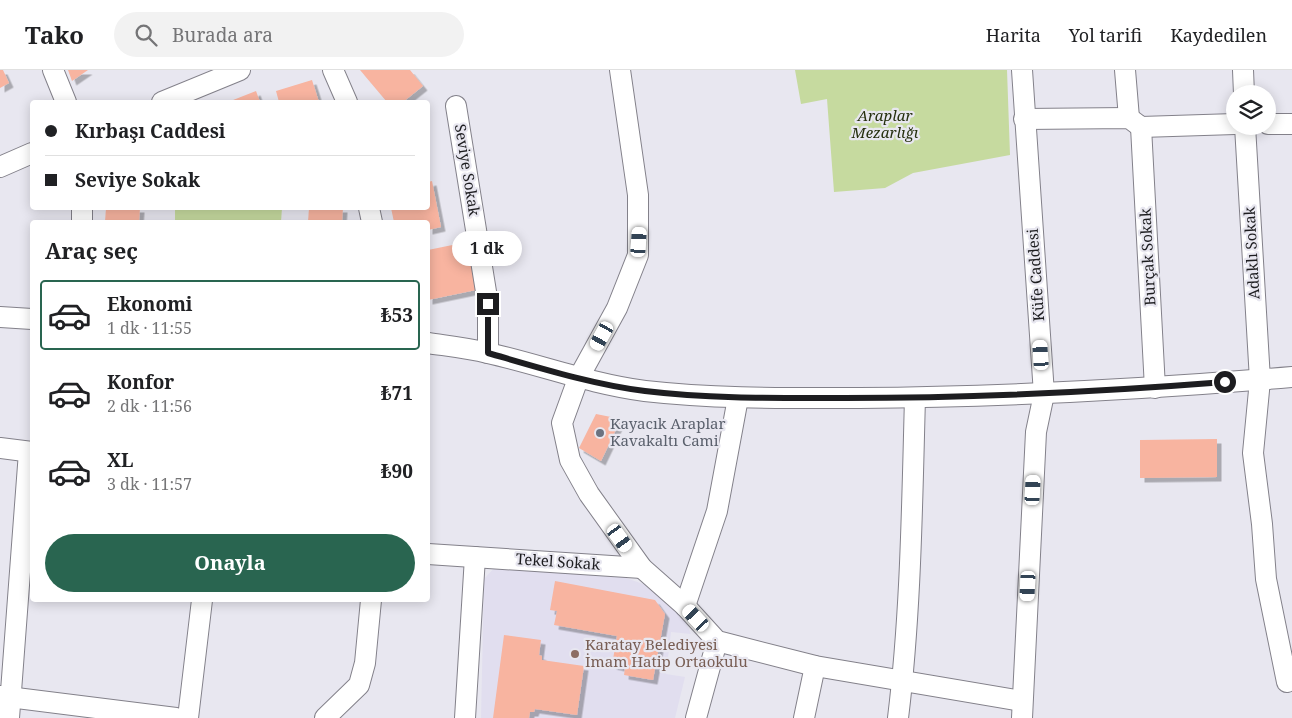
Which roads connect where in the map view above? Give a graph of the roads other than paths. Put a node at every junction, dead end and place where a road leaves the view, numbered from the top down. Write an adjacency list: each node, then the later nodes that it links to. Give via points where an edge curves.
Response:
1 (53, 70): 9 (street)
2 (240, 70): 10 (street)
3 (333, 70): 11 (street)
4 (620, 70): 26 (street, via 638,195 638,255 617,308)
5 (1022, 70): 13 (street, Küfe Caddesi)
6 (1125, 70): 14 (street, Burçak Sokak)
7 (1243, 70): 8 (street)
8 (1244, 85)
9 (65, 100)
10 (167, 100)
11 (346, 100)
12 (456, 106): 24 (street, Seviye Sokak, via 488,304)
13 (1024, 119): 14 (street); 29 (street, Küfe Caddesi)
14 (1135, 122): 15 (street); 28 (street, Burçak Sokak)
15 (1226, 124)
16 (1276, 124): 17 (street)
17 (1292, 124)
18 (1246, 135): 27 (street, Adaklı Sokak)
19 (30, 154): 20 (street)
20 (0, 167)
21 (0, 318): 22 (street)
22 (30, 318)
23 (430, 343): 24 (street)
24 (488, 353): 26 (street)
25 (1292, 377): 27 (street)
26 (578, 379): 30 (street, via 645,391); 37 (street, via 562,422 570,460 589,494)
27 (1260, 380): 28 (street); 45 (street, Adaklı Sokak, via 1253,453 1266,579)
28 (1155, 388): 29 (street)
29 (1044, 394): 31 (street); 47 (street, Küfe Caddesi, via 1036,432)
30 (738, 398): 31 (street); 41 (street, via 717,511)
31 (915, 398): 44 (street)
32 (0, 448): 33 (street)
33 (30, 452)
34 (30, 458): 38 (street)
35 (430, 554): 36 (street, Tekel Sokak)
36 (475, 557): 37 (street, Tekel Sokak); 52 (street)
37 (642, 568): 41 (street)
38 (9, 582): 46 (street)
39 (202, 602): 50 (street)
40 (371, 602): 51 (street, via 365,662 359,685)
41 (685, 606): 42 (street)
42 (717, 641): 43 (street); 53 (street)
43 (815, 666): 44 (street); 54 (street)
44 (902, 682): 47 (street); 55 (street)
45 (1283, 682)
46 (5, 697): 48 (street); 49 (street)
47 (1022, 710)
48 (8, 718)
49 (176, 718)
50 (188, 718)
51 (325, 718)
52 (465, 718)
53 (696, 718)
54 (804, 718)
55 (898, 718)

